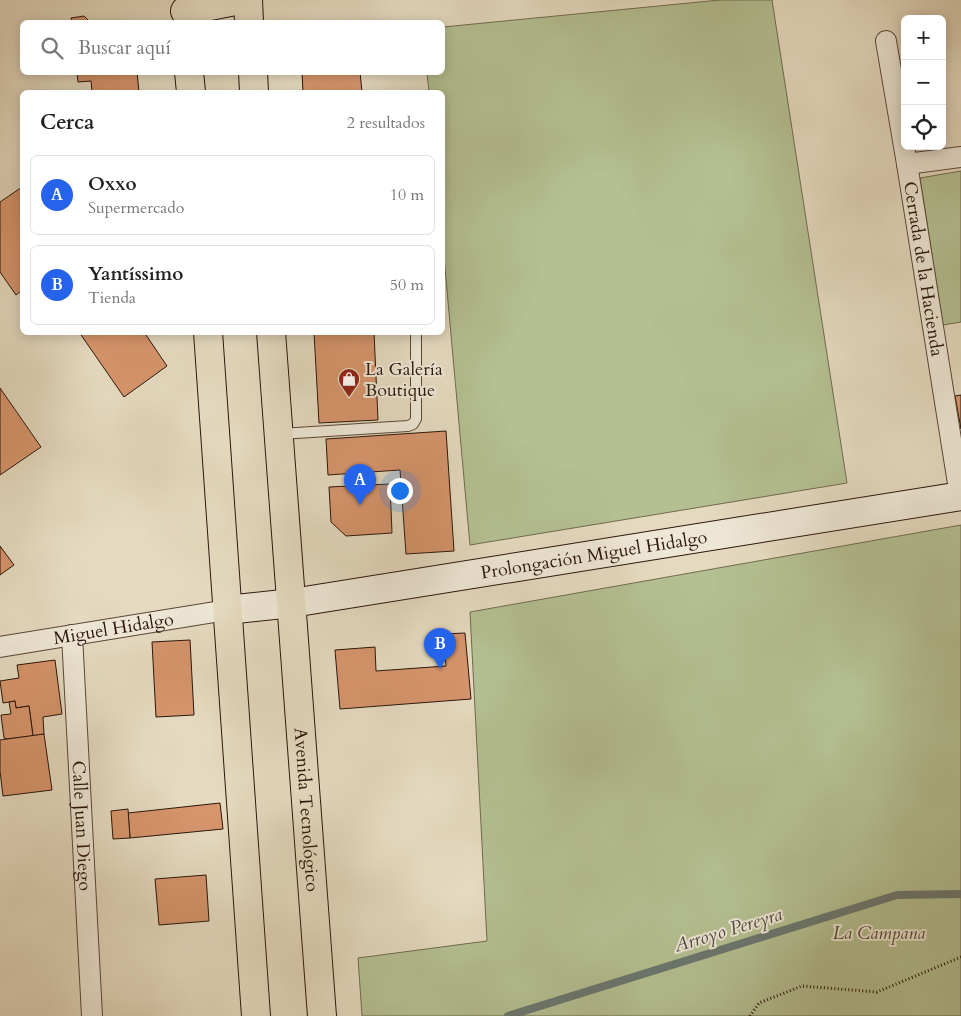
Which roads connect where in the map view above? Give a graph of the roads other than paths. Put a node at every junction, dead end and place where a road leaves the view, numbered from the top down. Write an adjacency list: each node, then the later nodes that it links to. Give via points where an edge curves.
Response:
1 (240, 0): 3 (main road)
2 (248, 0): 4 (main road)
3 (185, 11)
4 (249, 20)
5 (886, 42): 11 (street, Cerrada de la Hacienda)
6 (189, 75): 8 (main road)
7 (253, 75): 9 (main road)
8 (191, 90)
9 (254, 90)
10 (961, 157): 11 (street)
11 (908, 164): 16 (street, Cerrada de la Hacienda)
12 (208, 335): 18 (main road)
13 (271, 335): 15 (main road, Avenida Tecnológico)
14 (416, 335): 15 (lane, via 416,419 413,424)
15 (279, 434): 17 (main road, Avenida Tecnológico)
16 (960, 496): 17 (main road, Prolongación Miguel Hidalgo)
17 (292, 603): 18 (main road, Prolongación Miguel Hidalgo); 23 (main road, Avenida Tecnológico)
18 (227, 610): 19 (street, Miguel Hidalgo); 22 (main road)
19 (72, 636): 20 (street, Miguel Hidalgo); 21 (street, Calle Juan Diego)
20 (0, 647)
21 (92, 1016)
22 (256, 1016)
23 (322, 1016)

